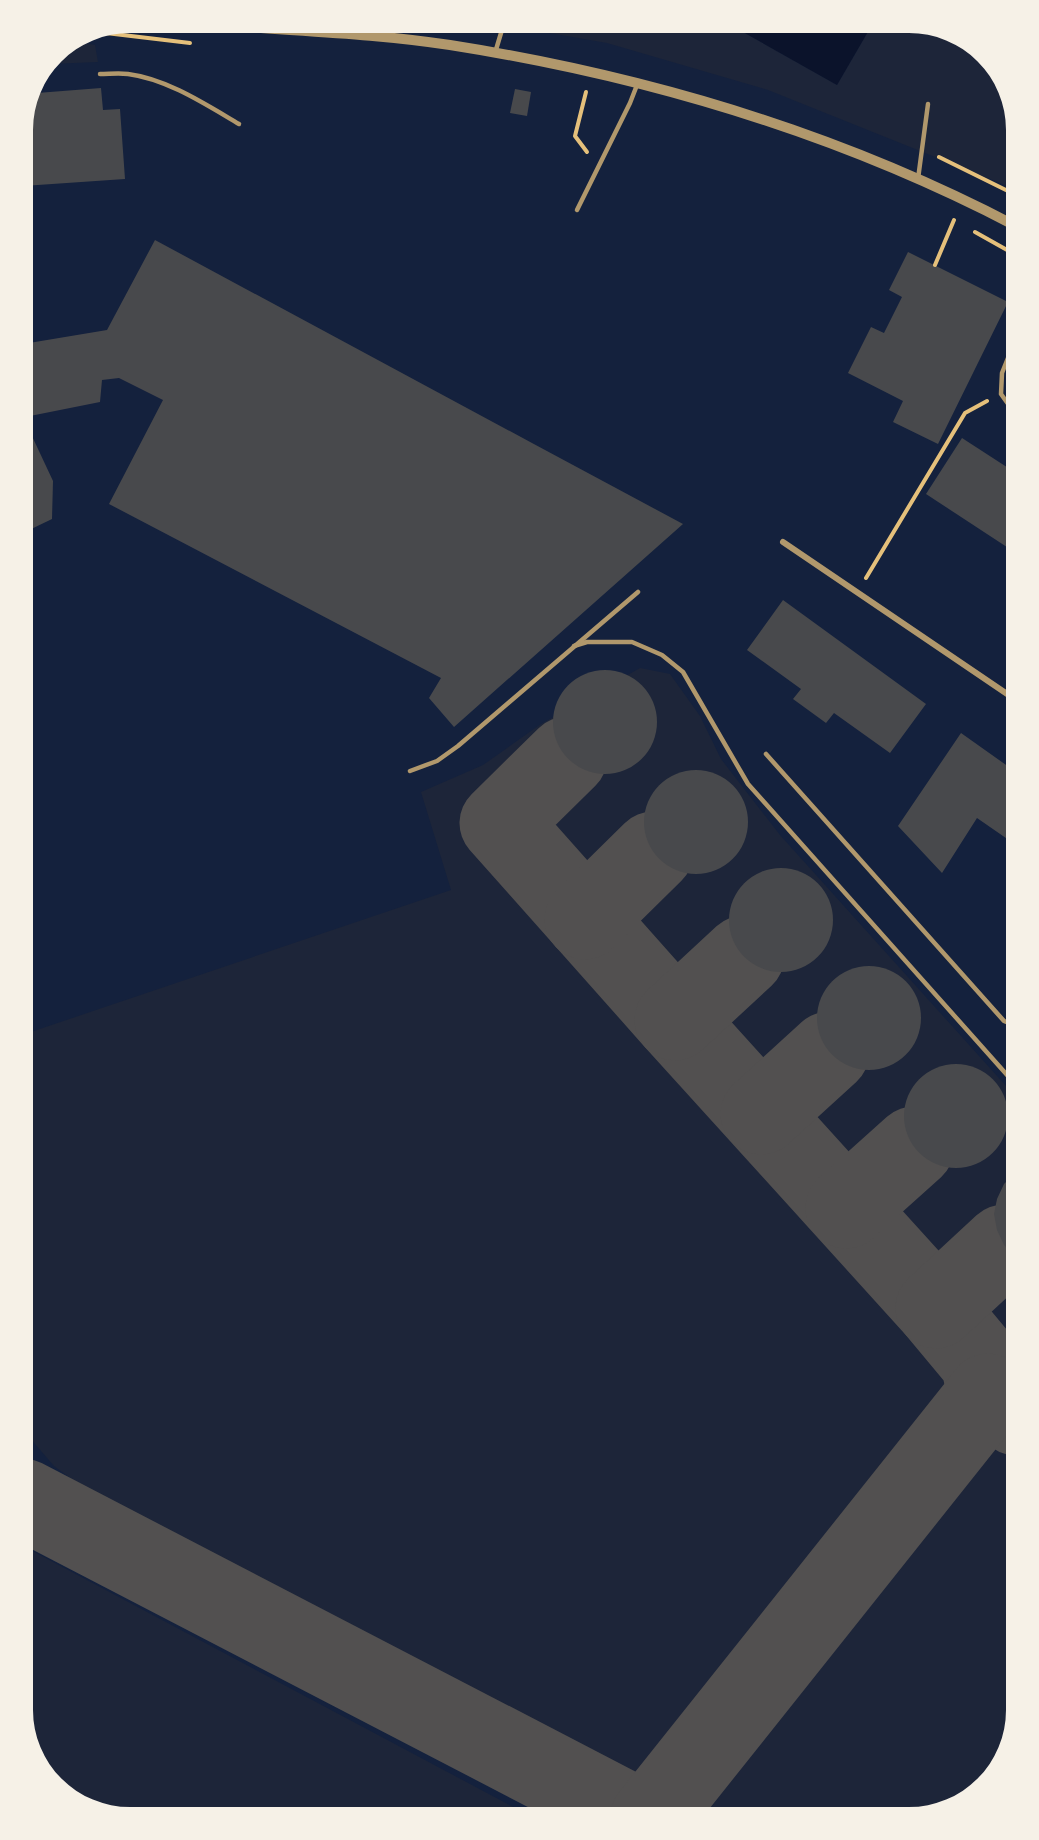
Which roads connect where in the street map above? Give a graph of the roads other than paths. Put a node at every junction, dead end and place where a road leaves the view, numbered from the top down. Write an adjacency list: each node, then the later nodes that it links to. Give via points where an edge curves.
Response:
1 (339, 33): 3 (street)
2 (501, 33): 3 (lane)
3 (495, 53): 5 (street)
4 (100, 74): 7 (lane, via 148,79)
5 (638, 83): 8 (street, via 809,135); 9 (lane)
6 (928, 104): 8 (lane)
7 (239, 124)
8 (918, 179): 10 (street)
9 (577, 210)
10 (1006, 221)
11 (1006, 364): 12 (lane, via 1001,394)
12 (1006, 401)
13 (783, 542): 16 (street)
14 (638, 592): 15 (lane)
15 (574, 646): 18 (lane, via 458,746 437,761); 20 (lane, via 587,642 632,642 662,655 682,672 748,783)
16 (1006, 693)
17 (766, 754): 19 (lane)
18 (410, 771)
19 (1006, 1022)
20 (1006, 1073)

